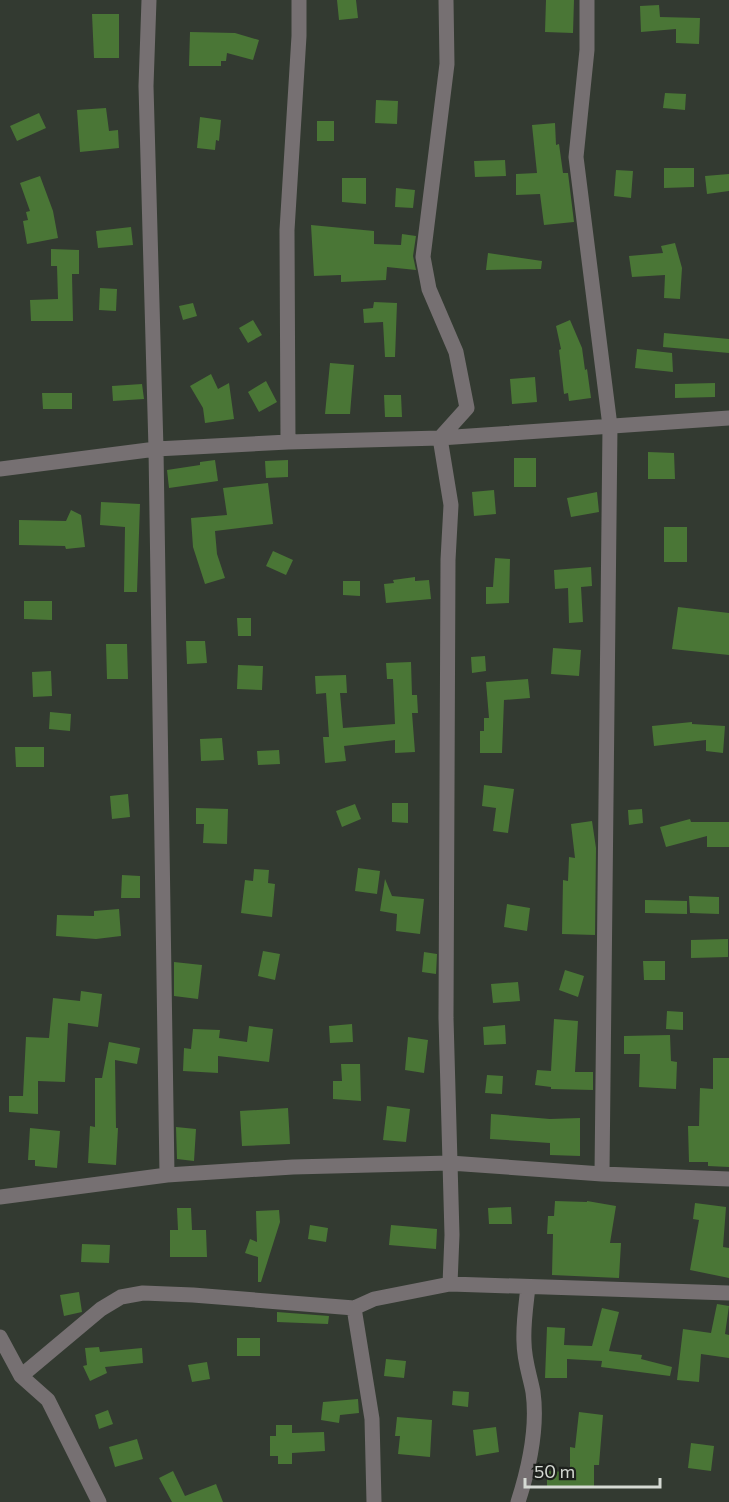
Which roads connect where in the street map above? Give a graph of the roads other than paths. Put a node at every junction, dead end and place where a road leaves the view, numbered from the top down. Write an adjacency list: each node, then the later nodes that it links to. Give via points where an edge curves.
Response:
1 (149, 0): 9 (street, via 146,86)
2 (299, 0): 8 (street, via 287,230)
3 (446, 0): 7 (street, via 447,64 423,257 429,289 456,352 467,408)
4 (587, 0): 6 (street, via 587,50 576,157)
5 (729, 418): 6 (street)
6 (610, 426): 7 (street); 12 (street)
7 (440, 438): 8 (street); 11 (street, via 452,505 448,560 446,1006)
8 (288, 441): 9 (street)
9 (156, 449): 10 (street); 13 (street)
10 (0, 469)
11 (450, 1163): 12 (street); 13 (street); 16 (street)
12 (602, 1174): 14 (street)
13 (167, 1175): 15 (street)
14 (729, 1179)
15 (0, 1197)
16 (450, 1284): 17 (street); 19 (street, via 374,1299)
17 (528, 1287): 18 (street); 24 (street, via 524,1342 533,1393 534,1431)
18 (729, 1293)
19 (354, 1308): 21 (street, via 193,1295 143,1293 121,1297); 23 (street, via 372,1419)
20 (0, 1337): 21 (street)
21 (21, 1376): 22 (street, via 48,1400)
22 (99, 1502)
23 (374, 1502)
24 (518, 1502)

